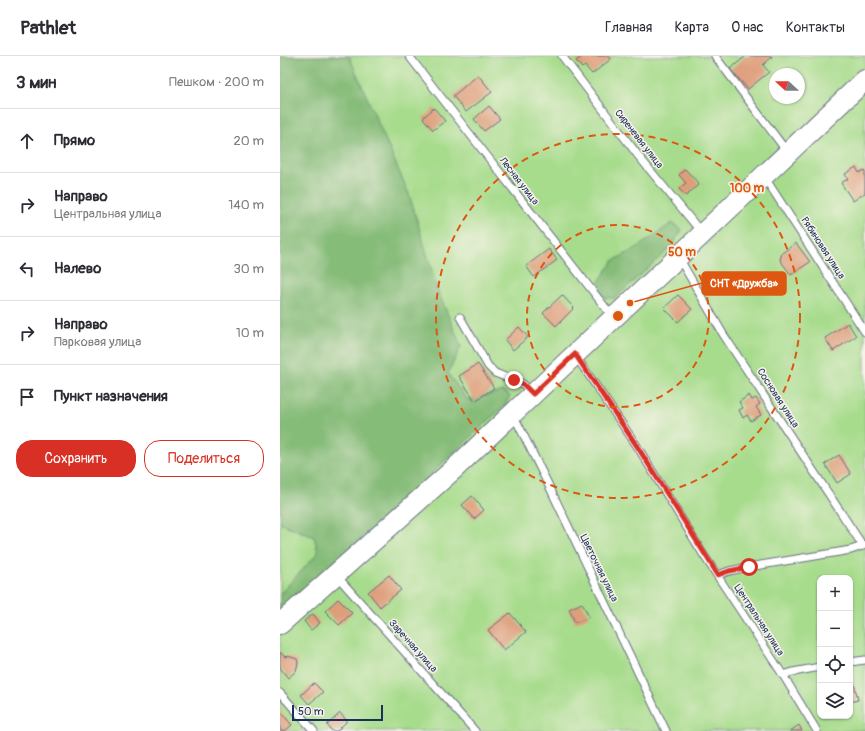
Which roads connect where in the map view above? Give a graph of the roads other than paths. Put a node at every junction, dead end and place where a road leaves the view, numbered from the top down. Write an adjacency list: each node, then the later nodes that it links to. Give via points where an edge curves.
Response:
1 (409, 56): 10 (lane, Лесная улица)
2 (562, 56): 7 (lane, Сиреневая улица)
3 (715, 56): 5 (lane)
4 (865, 80): 5 (street)
5 (788, 153): 6 (street)
6 (763, 176): 7 (street); 11 (lane, Рябиновая улица)
7 (702, 234): 8 (street)
8 (679, 256): 10 (street); 15 (lane, Сосновая улица, via 724,334)
9 (460, 317): 13 (lane, via 488,366 495,373 523,384)
10 (614, 318): 12 (street)
11 (865, 332)
12 (575, 354): 13 (street); 17 (lane, Центральная улица, via 637,446)
13 (533, 394): 14 (street)
14 (512, 414): 16 (street); 26 (lane, Цветочная улица)
15 (864, 546): 17 (lane)
16 (336, 575): 18 (street); 25 (lane, Заречная улица)
17 (718, 575): 22 (lane, Центральная улица)
18 (281, 622)
19 (865, 660): 20 (lane)
20 (853, 662)
21 (817, 668): 22 (lane)
22 (783, 675): 27 (lane, Центральная улица)
23 (280, 693): 24 (lane)
24 (314, 731)
25 (475, 731)
26 (666, 731)
27 (817, 731)

